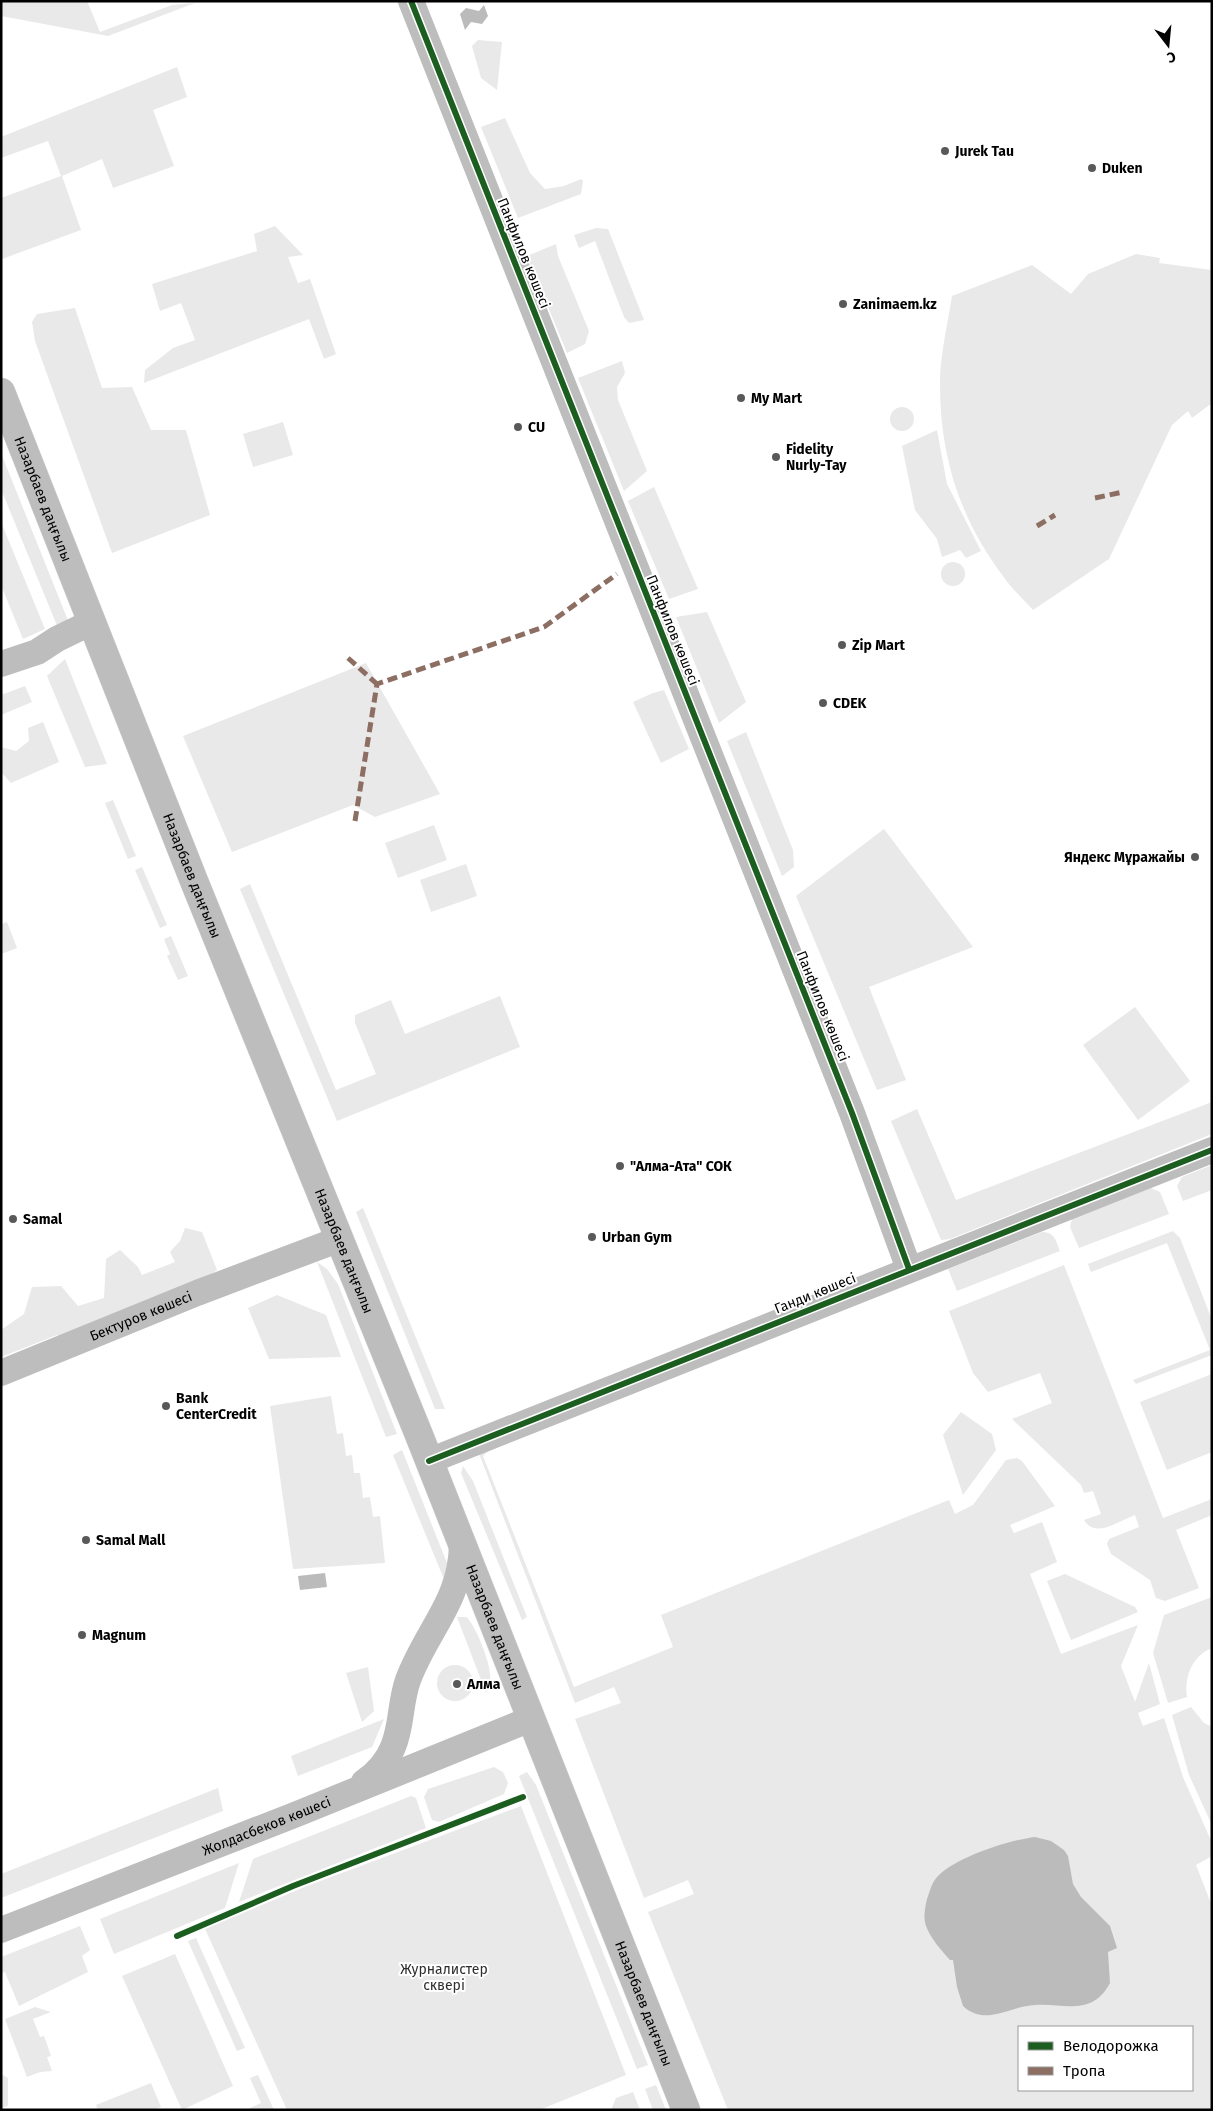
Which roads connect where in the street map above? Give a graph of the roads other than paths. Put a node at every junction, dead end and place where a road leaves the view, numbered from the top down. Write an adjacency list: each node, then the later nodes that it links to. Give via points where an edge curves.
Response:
1 (411, 1): 7 (street, Панфилов көшесі, via 852,1113)
2 (1, 392): 3 (main road, Назарбаев даңғылы)
3 (92, 622): 4 (street, via 38,652); 6 (main road, Назарбаев даңғылы)
4 (1, 664)
5 (1212, 1150): 7 (street, Ганди көшесі)
6 (340, 1239): 8 (street, Бектуров көшесі); 9 (main road, Назарбаев даңғылы)
7 (909, 1269): 9 (street, Ганди көшесі)
8 (1, 1373)
9 (429, 1461): 10 (main road, Назарбаев даңғылы)
10 (462, 1544): 11 (main road, Назарбаев даңғылы); 12 (street, via 462,1564 457,1583 419,1654 402,1696 394,1746 382,1767)
11 (531, 1719): 12 (street, Жолдасбеков көшесі); 14 (main road, Назарбаев даңғылы)
12 (351, 1792): 13 (street, Жолдасбеков көшесі)
13 (1, 1930)
14 (686, 2110)

